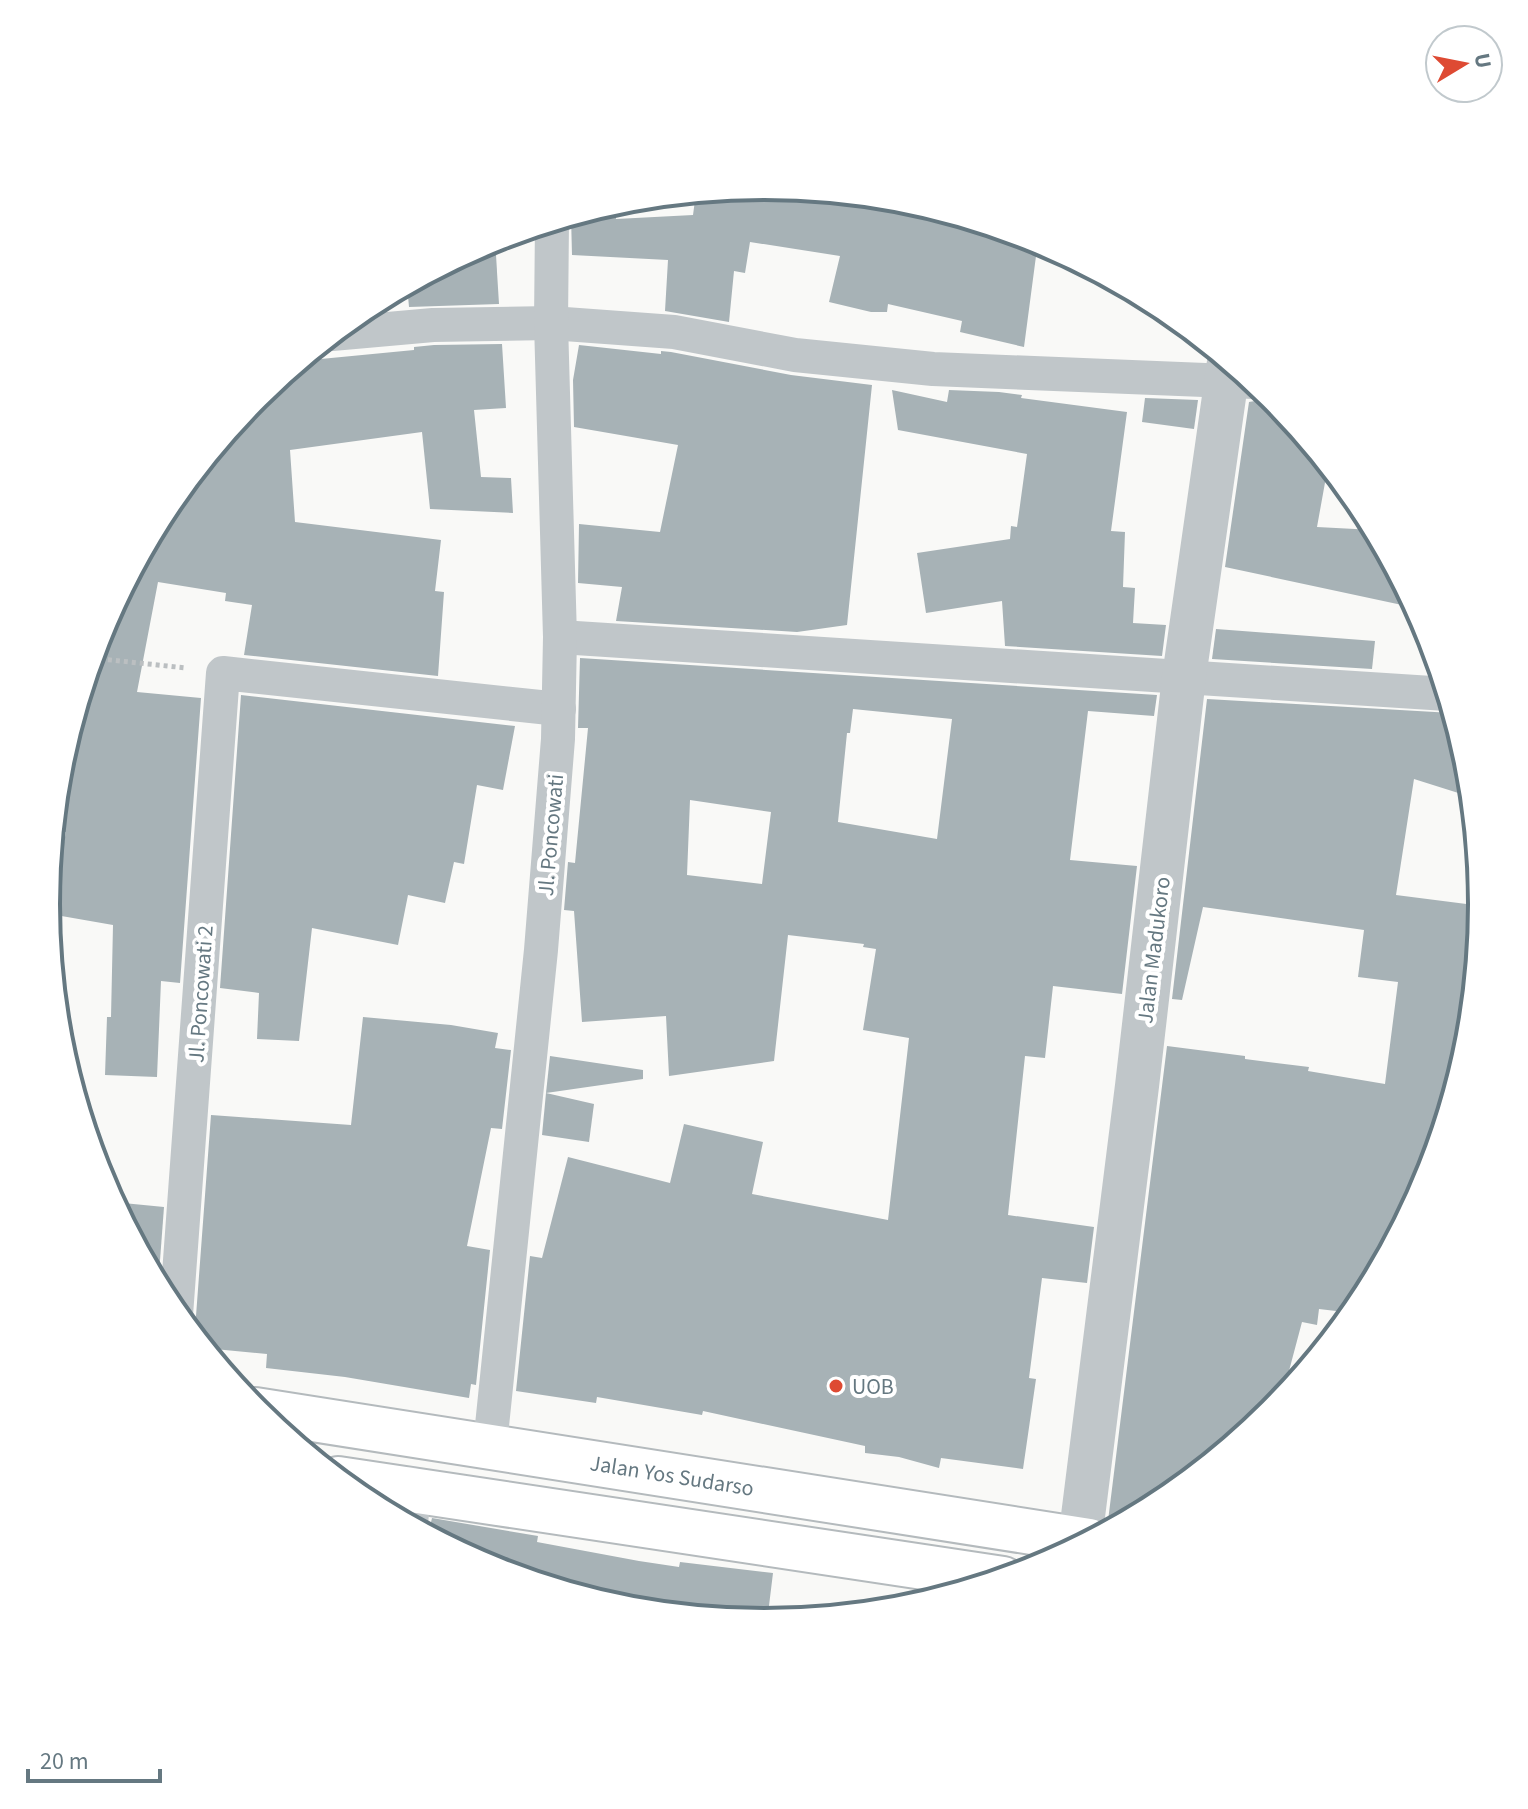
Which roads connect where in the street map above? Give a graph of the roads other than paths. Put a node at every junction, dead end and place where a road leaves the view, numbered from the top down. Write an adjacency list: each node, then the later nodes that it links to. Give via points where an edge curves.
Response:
1 (552, 234): 2 (street, Jl. Poncowati)
2 (551, 323): 3 (street, via 463,323); 4 (street, via 674,332 795,355 933,369); 6 (street, Jl. Poncowati)
3 (355, 332)
4 (1228, 375)
5 (1236, 382): 7 (street, Jalan Madukoro)
6 (560, 637): 7 (street); 9 (street, Jl. Poncowati)
7 (1184, 677): 8 (street); 16 (street, Jalan Madukoro)
8 (1436, 693)
9 (559, 709): 10 (street, Jl. Poncowati 2, via 223,673); 12 (street, Jl. Poncowati, via 541,950)
10 (178, 1294)
11 (278, 1413): 12 (main road, Jalan Yos Sudarso)
12 (490, 1445): 15 (main road, Jalan Yos Sudarso)
13 (384, 1497): 14 (main road)
14 (408, 1506): 19 (main road)
15 (990, 1526): 17 (main road, Jalan Yos Sudarso); 18 (main road)
16 (1083, 1532)
17 (1066, 1540)
18 (990, 1571)
19 (970, 1577)

